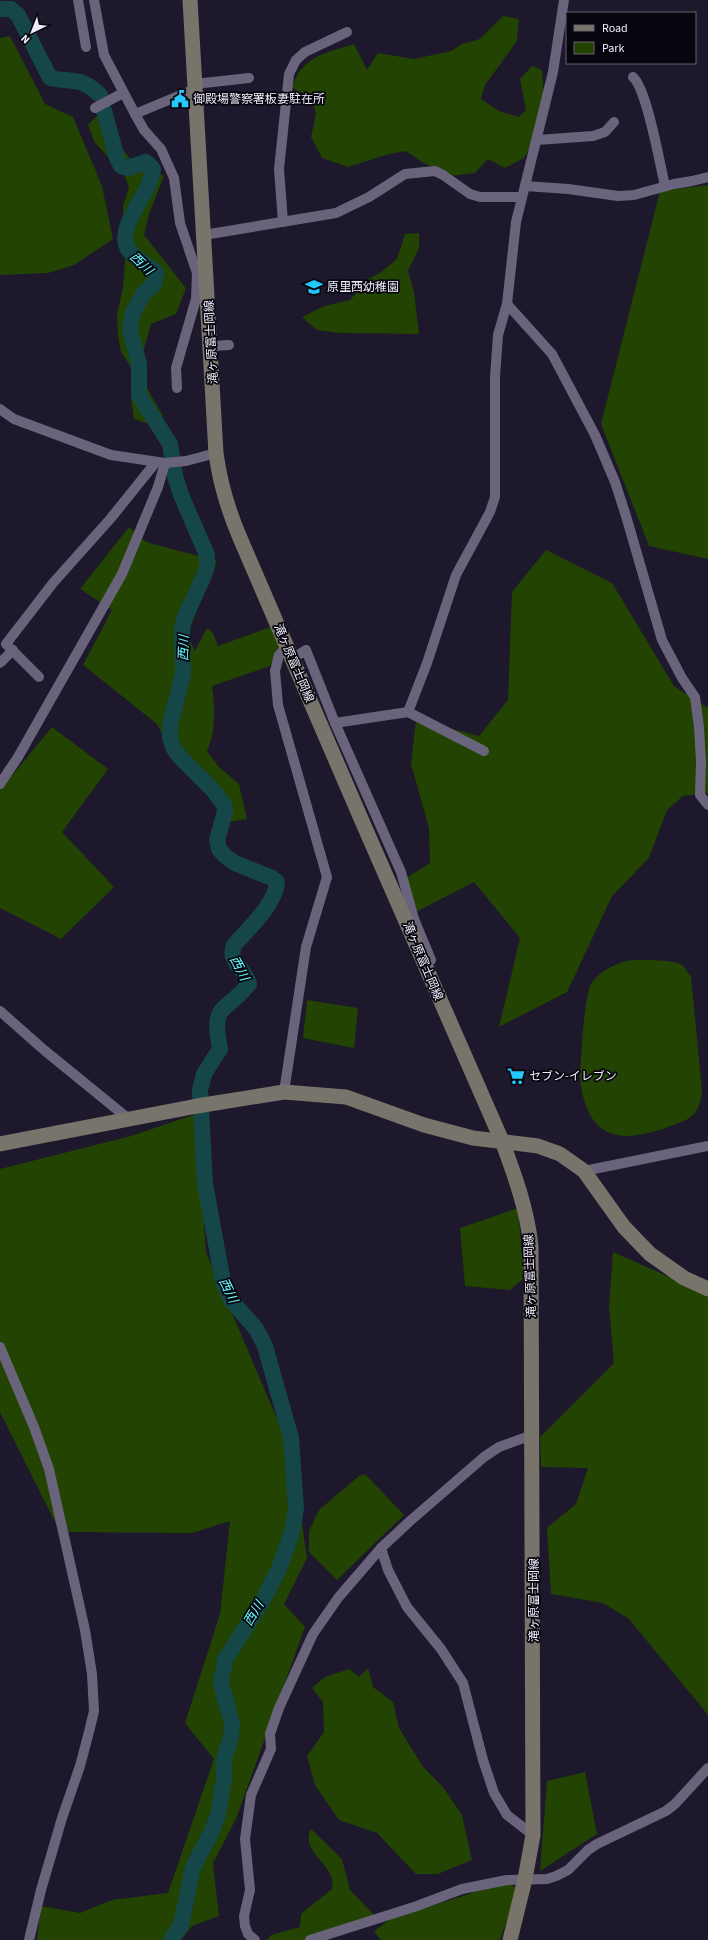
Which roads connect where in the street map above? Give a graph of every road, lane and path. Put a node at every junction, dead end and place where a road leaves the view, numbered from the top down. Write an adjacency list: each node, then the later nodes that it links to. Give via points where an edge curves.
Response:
1 (78, 0): 6 (street)
2 (94, 0): 10 (street, via 104,55)
3 (190, 0): 9 (main road, 滝ヶ原富士岡線)
4 (564, 0): 14 (street, via 553,72)
5 (347, 32): 19 (street, via 305,52 296,60 289,74 279,169)
6 (86, 47)
7 (633, 77): 17 (street, via 644,96)
8 (249, 78): 9 (street)
9 (195, 87): 12 (street); 20 (main road, 滝ヶ原富士岡線)
10 (123, 93): 11 (street); 12 (street)
11 (95, 108)
12 (135, 114): 21 (street, via 144,130 161,150 174,178 180,223)
13 (614, 122): 14 (street, via 605,132 593,136)
14 (537, 140): 16 (street)
15 (708, 177): 17 (street)
16 (525, 186): 17 (street, via 618,196 634,195); 18 (street)
17 (665, 186)
18 (522, 196): 19 (street, via 480,197 470,194 435,171 405,174 369,197 336,213); 22 (street, via 516,222)
19 (283, 222): 20 (street)
20 (204, 235): 21 (main road, 滝ヶ原富士岡線)
21 (202, 273): 24 (main road, 滝ヶ原富士岡線); 25 (street, via 176,368)
22 (507, 304): 33 (street, via 498,335 495,378 495,497 490,512 456,575); 37 (street, via 552,354 595,435 615,482 662,640 695,697 701,762 700,795)
23 (229, 344): 24 (street)
24 (212, 346): 27 (main road, 滝ヶ原富士岡線)
25 (177, 388)
26 (0, 409): 28 (street, via 14,419 111,454)
27 (216, 453): 28 (street, via 182,461); 30 (main road, 滝ヶ原富士岡線, via 227,507)
28 (161, 462): 29 (street, via 53,583); 36 (street, via 155,493 122,574)
29 (6, 644): 31 (street); 32 (street)
30 (290, 653): 34 (street, via 306,650); 40 (street, via 279,655 275,671 278,705 327,877 306,948); 42 (main road, 滝ヶ原富士岡線)
31 (0, 663)
32 (39, 677)
33 (408, 712): 34 (street); 35 (street)
34 (335, 723): 38 (street, via 401,872 414,919)
35 (484, 752)
36 (0, 784)
37 (708, 805)
38 (431, 960)
39 (0, 1011): 41 (street)
40 (284, 1092): 41 (main road); 42 (main road, via 346,1097 424,1125 473,1138)
41 (130, 1120): 43 (main road)
42 (502, 1141): 45 (main road, via 538,1146 560,1154); 48 (main road, 滝ヶ原富士岡線, via 519,1185 531,1246)
43 (0, 1144)
44 (708, 1146): 45 (street)
45 (584, 1170): 46 (main road, via 624,1226 650,1254 684,1278)
46 (708, 1289)
47 (0, 1347): 53 (street, via 49,1469 85,1630 92,1674 94,1711 80,1766 40,1890)
48 (532, 1435): 49 (street, via 499,1447 484,1457); 51 (main road, 滝ヶ原富士岡線)
49 (381, 1548): 51 (street, via 388,1570 406,1607 441,1649 463,1683 494,1794 507,1815); 54 (street, via 338,1598 313,1634 293,1674 270,1734 271,1749 251,1795 245,1839 250,1890 244,1926)
50 (708, 1768): 52 (street, via 666,1811 597,1844 568,1870 547,1879)
51 (534, 1835): 52 (main road, 滝ヶ原富士岡線)
52 (525, 1878): 55 (street, via 462,1889); 56 (main road, 滝ヶ原富士岡線)
53 (29, 1940)
54 (255, 1940)
55 (310, 1940)
56 (510, 1940)

